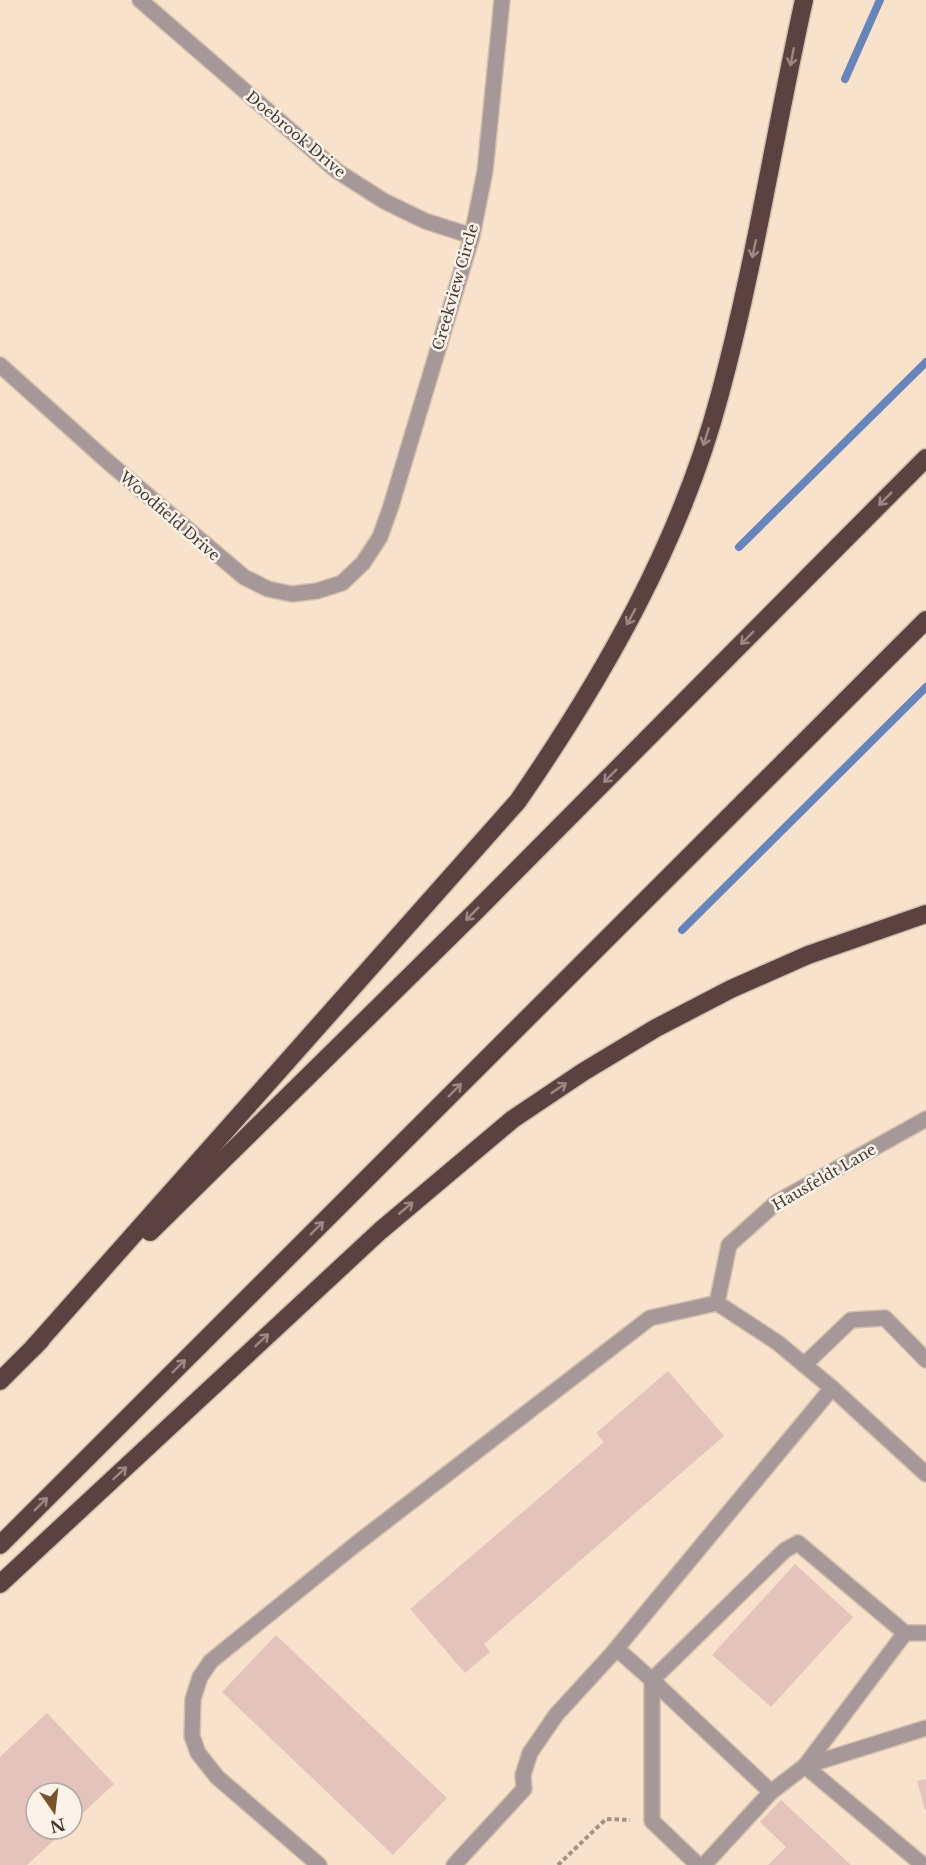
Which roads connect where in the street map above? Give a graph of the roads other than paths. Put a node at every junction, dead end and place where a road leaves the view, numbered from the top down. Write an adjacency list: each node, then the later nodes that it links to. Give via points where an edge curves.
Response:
1 (140, 0): 4 (street, Doebrook Drive, via 338,171 424,221)
2 (502, 0): 4 (street, Creekview Circle, via 484,171)
3 (804, 0): 12 (highway, one-way to 12, via 754,252 720,395 671,533 604,669 518,801)
4 (471, 236): 7 (street, Creekview Circle, via 391,506 380,537)
5 (0, 365): 7 (street, Woodfield Drive, via 243,577 268,589 292,594 342,582)
6 (926, 458): 12 (highway, one-way to 12)
7 (363, 562)
8 (926, 620): 18 (highway, one-way to 8)
9 (926, 914): 19 (highway, one-way to 9, via 380,1231 513,1119 656,1028 731,988 808,955)
10 (926, 1119): 11 (street, Hausfeldt Lane, via 777,1202 729,1245)
11 (717, 1303): 14 (street); 27 (street, via 650,1318 211,1661 200,1677 193,1699 192,1736 198,1753 217,1777)
12 (33, 1348): 15 (highway)
13 (926, 1360): 14 (street, via 885,1318 851,1320)
14 (804, 1365): 16 (street)
15 (0, 1381)
16 (832, 1388): 17 (street); 22 (street)
17 (926, 1474)
18 (0, 1545)
19 (0, 1584)
20 (905, 1633): 21 (street); 23 (street, via 798,1543 785,1550); 25 (street)
21 (926, 1633)
22 (617, 1649): 23 (street); 28 (street, via 556,1715 530,1753 523,1774 524,1790)
23 (652, 1680): 26 (street); 29 (street, via 652,1821)
24 (926, 1728): 25 (street)
25 (805, 1766): 26 (street); 31 (street)
26 (771, 1792): 30 (street)
27 (319, 1865)
28 (454, 1865)
29 (698, 1865)
30 (704, 1865)
31 (923, 1865)

